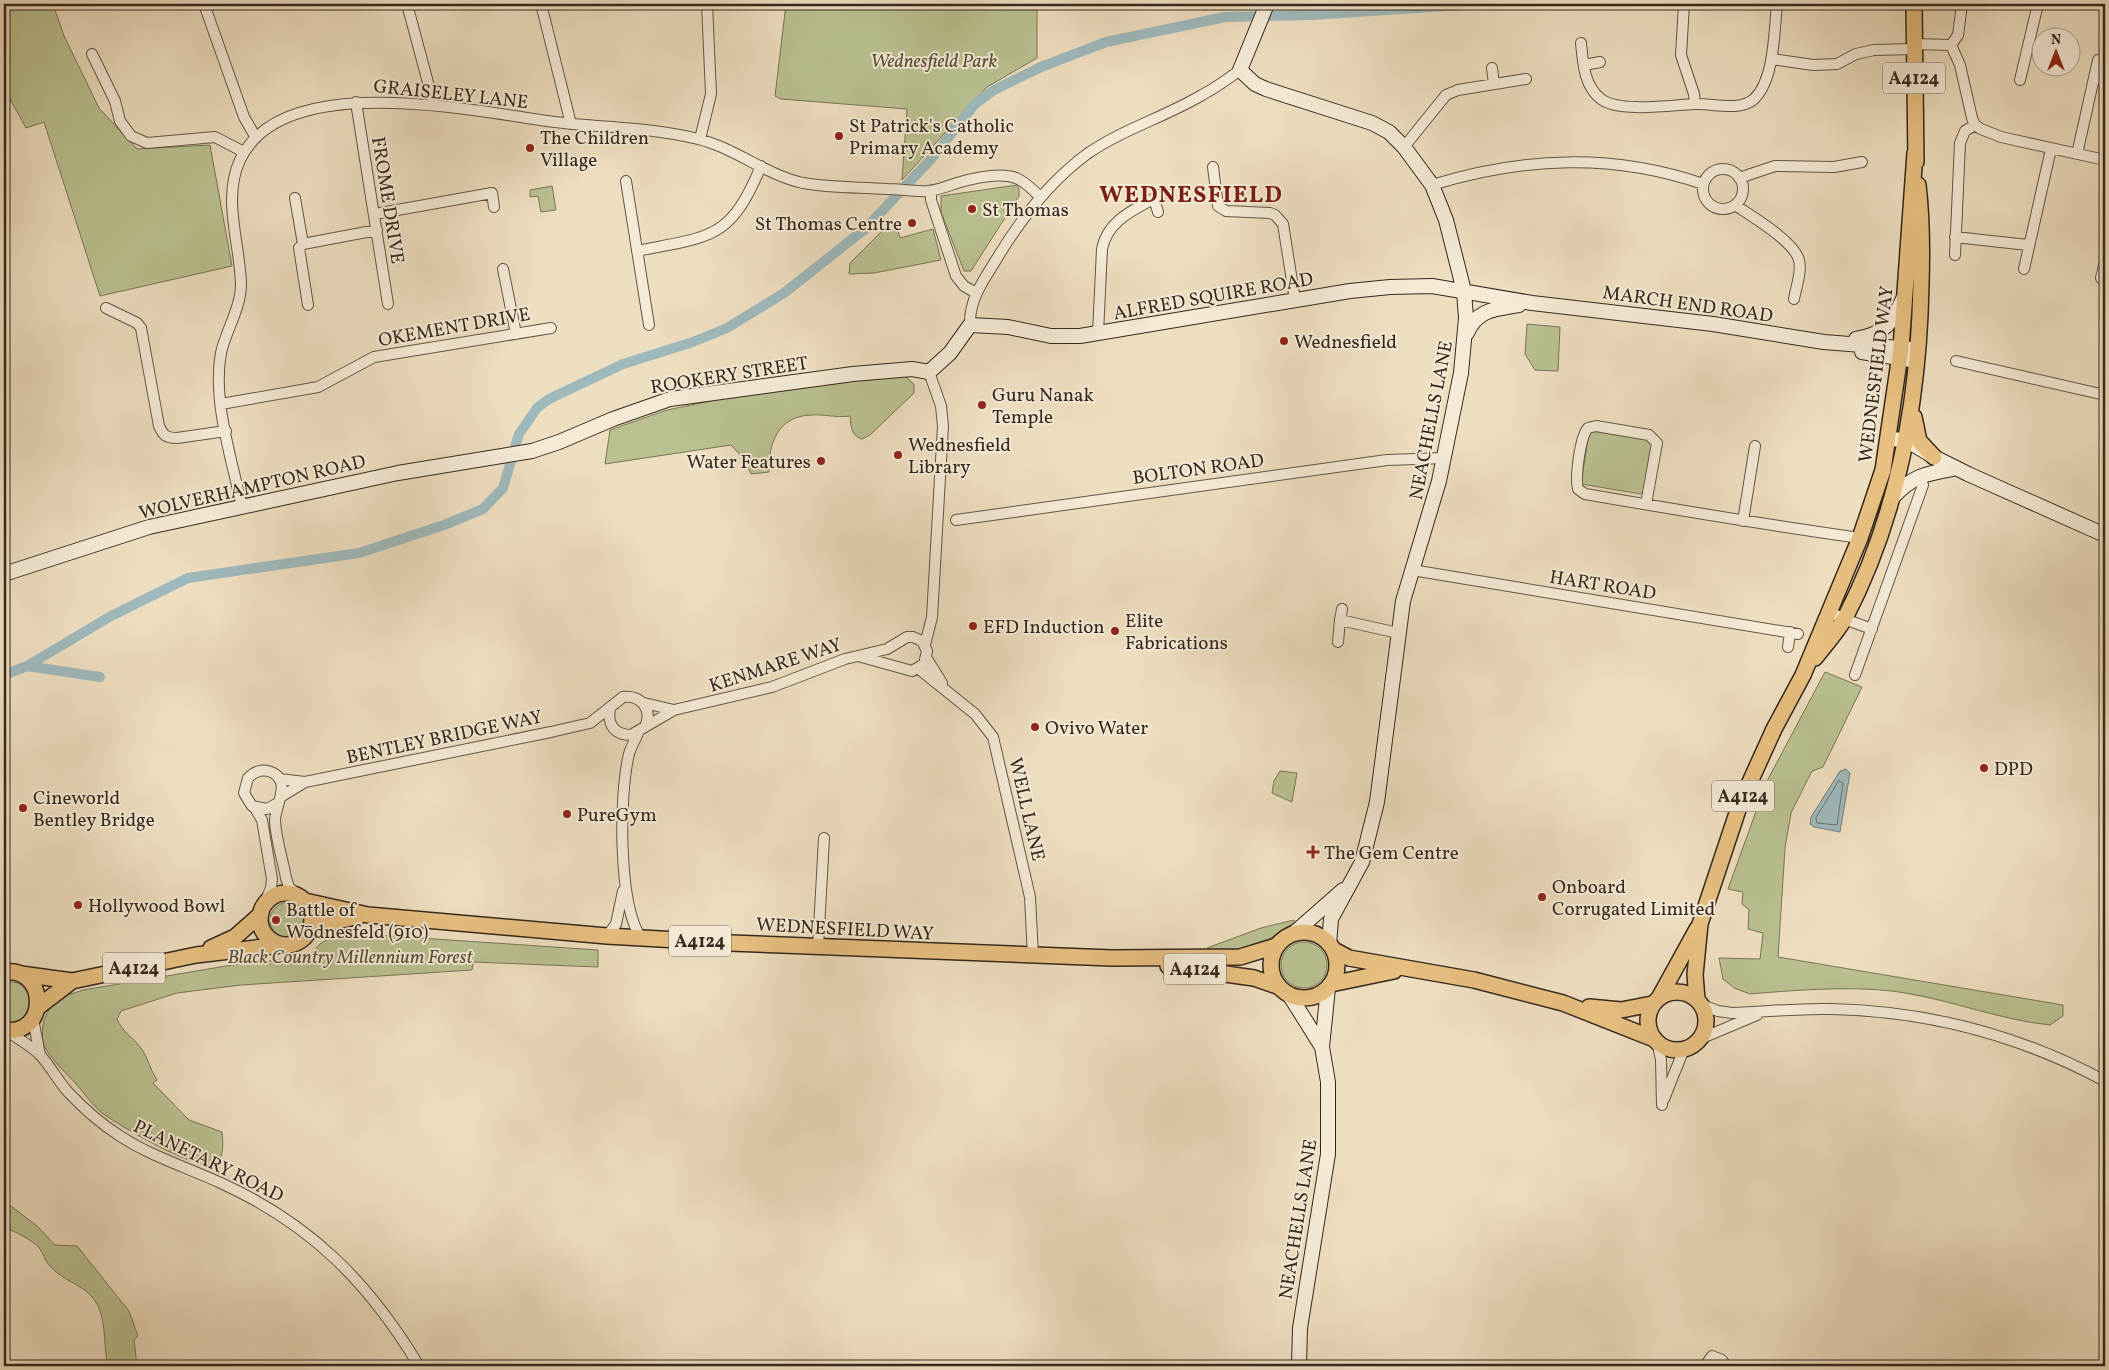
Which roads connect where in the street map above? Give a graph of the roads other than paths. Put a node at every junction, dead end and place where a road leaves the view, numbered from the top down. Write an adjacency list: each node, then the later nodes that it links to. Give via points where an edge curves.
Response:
1 (204, 4): 31 (street, via 244,117)
2 (407, 4): 28 (street)
3 (541, 4): 29 (street)
4 (707, 4): 32 (street, via 711,94)
5 (1267, 4): 20 (street)
6 (1684, 4): 27 (street, via 1681,54)
7 (1777, 4): 15 (street)
8 (1914, 4): 13 (main road, A4124)
9 (1962, 4): 12 (street, via 1958,35)
10 (2038, 4): 23 (street, via 2018,66)
11 (1581, 43): 18 (street)
12 (1951, 45): 13 (street); 30 (street, via 1960,65)
13 (1914, 46): 15 (street, via 1856,54 1837,64 1813,65); 36 (main road, A4124)
14 (92, 54): 35 (street, via 115,101 120,121 131,136 147,143 215,136)
15 (1772, 59): 27 (street, via 1761,88 1749,103)
16 (2098, 60): 21 (street)
17 (1600, 62): 18 (street)
18 (1584, 65): 27 (street, via 1591,88 1611,105 1664,108)
19 (1492, 68): 25 (street)
20 (1240, 70): 33 (street, NEACHELLS LANE, via 1254,84 1266,89 1372,123 1390,132); 48 (street, via 1202,95 1088,154)
21 (2094, 78): 24 (street); 37 (street)
22 (1526, 79): 25 (street)
23 (2020, 80)
24 (2105, 81)
25 (1494, 84): 33 (street, via 1446,95)
26 (356, 102): 28 (street, GRAISELEY LANE); 31 (street, GRAISELEY LANE, via 291,117); 54 (street, FROME DRIVE)
27 (1695, 104)
28 (434, 106): 29 (street, GRAISELEY LANE)
29 (571, 124): 32 (street, GRAISELEY LANE, via 653,131)
30 (1975, 126): 34 (street, via 2001,137); 56 (street, via 1965,131 1960,143)
31 (256, 138): 35 (street, GRAISELEY LANE)
32 (700, 139): 40 (street, GRAISELEY LANE)
33 (1404, 147): 45 (street, NEACHELLS LANE)
34 (2051, 149): 37 (street); 58 (street)
35 (244, 152): 86 (street, GRAISELEY LANE, via 233,182 241,286 222,351 219,374)
36 (1915, 153): 67 (main road, WEDNESFIELD WAY / A4124); 82 (main road, A4124, via 1922,227)
37 (2077, 154): 38 (street)
38 (2105, 160)
39 (1862, 162): 42 (street, via 1834,167 1775,166)
40 (761, 166): 46 (street, GRAISELEY LANE, via 802,183); 59 (street, via 745,202 722,227 700,238)
41 (1213, 167): 69 (street, via 1218,206 1226,211 1270,213 1283,224)
42 (1739, 178): 44 (street, via 1730,171 1719,170); 51 (street, via 1742,190)
43 (626, 181): 59 (street)
44 (1703, 184): 45 (street, via 1638,166 1576,163 1508,167 1467,174); 51 (street, via 1703,193 1710,204 1722,209)
45 (1432, 185): 65 (street, NEACHELLS LANE, via 1446,220)
46 (930, 191): 48 (street, GRAISELEY LANE, via 973,178 1002,176 1016,178); 66 (street, via 930,200 956,276)
47 (1165, 192): 50 (street)
48 (1040, 197): 66 (street)
49 (295, 198): 57 (street)
50 (1154, 199): 53 (street); 77 (street, via 1117,221 1105,236)
51 (1735, 205): 68 (street, via 1788,244 1799,259)
52 (494, 208): 54 (street, via 492,193)
53 (1158, 212)
54 (375, 214): 55 (street, FROME DRIVE)
55 (377, 230): 57 (street); 72 (street, FROME DRIVE)
56 (1955, 237): 58 (street); 60 (street)
57 (303, 244): 71 (street, via 299,248)
58 (2028, 245): 63 (street)
59 (637, 251): 74 (street)
60 (1955, 255)
61 (2105, 261): 64 (street)
62 (504, 269): 78 (street)
63 (2024, 269)
64 (2101, 278)
65 (1464, 292): 69 (street, ALFRED SQUIRE ROAD, via 1432,286 1390,287); 70 (street, MARCH END ROAD); 79 (street, NEACHELLS LANE)
66 (976, 293): 75 (street, via 969,313)
67 (1905, 295): 80 (street, MARCH END ROAD, via 1884,330 1873,336); 81 (main road, WEDNESFIELD WAY / A4124)
68 (1794, 299)
69 (1295, 300): 77 (street, ALFRED SQUIRE ROAD)
70 (1532, 303): 79 (street, MARCH END ROAD, via 1488,310 1476,318); 80 (street, MARCH END ROAD)
71 (308, 304)
72 (388, 304)
73 (106, 308): 88 (street, via 141,328 163,435 176,438)
74 (649, 325)
75 (970, 325): 77 (street, ALFRED SQUIRE ROAD, via 1008,327 1051,336); 84 (street, via 950,354)
76 (551, 328): 78 (street, OKEMENT DRIVE)
77 (1098, 333)
78 (516, 334): 86 (street, OKEMENT DRIVE, via 374,357 318,387)
79 (1466, 337): 94 (street, NEACHELLS LANE)
80 (1838, 342): 81 (street, via 1868,354)
81 (1901, 354): 82 (street); 89 (main road, WEDNESFIELD WAY / A4124)
82 (1918, 355): 87 (main road, A4124)
83 (1961, 365): 85 (street)
84 (929, 372): 92 (street, ROOKERY STREET, via 912,369 878,371 680,398 639,409 532,452); 113 (street, via 941,406 943,426 932,617)
85 (2105, 395)
86 (221, 404): 88 (street, GRAISELEY LANE)
87 (1913, 408): 91 (main road, A4124); 93 (main road, via 1920,441)
88 (226, 431): 100 (street, GRAISELEY LANE)
89 (1889, 439): 91 (street); 104 (main road, WEDNESFIELD WAY / A4124, via 1883,470)
90 (1755, 446): 102 (street)
91 (1905, 446): 93 (street); 95 (street); 98 (main road, WEDNESFIELD WAY / A4124)
92 (514, 455): 100 (street, WOLVERHAMPTON ROAD, via 398,473)
93 (1934, 457): 96 (street)
94 (1445, 458): 101 (street, BOLTON ROAD, via 1387,460); 105 (street, NEACHELLS LANE)
95 (1952, 468): 96 (street); 98 (street, via 1912,478)
96 (1968, 474): 103 (street)
97 (1923, 484): 111 (street)
98 (1893, 497): 109 (main road, WEDNESFIELD WAY / A4124, via 1874,553)
99 (1646, 504): 99 (street, via 1585,494 1578,488 1580,455 1588,428 1596,426 1649,436 1656,443); 102 (street)
100 (242, 507): 106 (street, WOLVERHAMPTON ROAD, via 149,527)
101 (956, 520)
102 (1742, 521): 104 (street)
103 (2105, 535)
104 (1860, 538): 108 (main road, WEDNESFIELD WAY / A4124)
105 (1412, 570): 112 (street, NEACHELLS LANE); 116 (street, HART ROAD, via 1794,633)
106 (4, 574)
107 (1342, 609): 110 (street)
108 (1828, 611): 109 (street); 121 (main road, WEDNESFIELD WAY / A4124)
109 (1844, 619): 111 (street); 121 (main road, WEDNESFIELD WAY / A4124)
110 (1340, 620): 112 (street); 115 (street)
111 (1872, 629): 122 (street)
112 (1398, 632): 137 (street, NEACHELLS LANE, via 1377,802 1362,862)
113 (921, 641): 114 (street, via 907,637); 118 (street)
114 (898, 642): 117 (street, KENMARE WAY); 119 (street, via 893,655)
115 (1338, 642)
116 (1788, 647)
117 (858, 656): 119 (street); 126 (street, KENMARE WAY, via 772,687)
118 (927, 659): 120 (street); 123 (street)
119 (898, 665): 120 (street, via 907,671)
120 (919, 669): 123 (street)
121 (1802, 675): 141 (main road, WEDNESFIELD WAY / A4124, via 1740,804)
122 (1855, 675)
123 (946, 689): 151 (street, WELL LANE, via 982,721 996,744 1030,897)
124 (644, 703): 125 (street, via 637,698 623,697 616,700); 126 (street); 129 (street, via 648,715)
125 (610, 709): 127 (street); 128 (street, via 610,722)
126 (674, 710): 129 (street)
127 (590, 722): 128 (street); 132 (street, BENTLEY BRIDGE WAY)
128 (616, 730): 129 (street, via 631,735); 130 (street)
129 (641, 730): 130 (street)
130 (629, 754): 136 (street, via 624,800)
131 (279, 779): 132 (street); 133 (street, via 282,785); 134 (street, via 266,770 248,778 244,793)
132 (305, 782): 133 (street)
133 (280, 800): 134 (street, via 267,809); 138 (street, via 275,820 286,878 289,887)
134 (255, 808): 139 (street, via 262,820 272,879)
135 (824, 838): 148 (street)
136 (624, 885): 144 (street, via 616,924); 145 (street, via 633,924)
137 (1348, 887): 143 (street, NEACHELLS LANE); 149 (street, NEACHELLS LANE, via 1331,919)
138 (302, 899): 139 (main road, via 284,893 275,896); 140 (main road, WEDNESFIELD WAY / A4124); 142 (main road, via 312,912)
139 (262, 911): 146 (main road, via 263,931 270,940); 150 (main road, A4124, via 235,937)
140 (368, 915): 142 (main road, WEDNESFIELD WAY / A4124, via 337,920); 144 (main road, WEDNESFIELD WAY / A4124)
141 (1700, 924): 159 (main road, WEDNESFIELD WAY / A4124); 160 (main road, WEDNESFIELD WAY / A4124, via 1695,974)
142 (309, 932): 146 (main road, via 298,943)
143 (1292, 934): 147 (main road); 149 (main road, via 1313,933)
144 (607, 936): 145 (main road, WEDNESFIELD WAY / A4124)
145 (641, 938): 148 (main road, WEDNESFIELD WAY / A4124)
146 (281, 945): 150 (main road, A4124)
147 (1276, 946): 152 (main road, WEDNESFIELD WAY / A4124, via 1240,957); 156 (main road, via 1270,967)
148 (818, 947): 151 (main road, WEDNESFIELD WAY / A4124)
149 (1331, 947): 153 (main road, via 1349,958); 157 (main road, via 1337,962)
150 (196, 955): 155 (main road, A4124)
151 (1033, 956): 152 (main road, WEDNESFIELD WAY / A4124)
152 (1112, 958): 156 (main road, WEDNESFIELD WAY / A4124, via 1231,974)
153 (1403, 969): 157 (main road); 161 (main road, via 1474,980)
154 (9, 971): 155 (main road, A4124); 163 (main road, via 35,988)
155 (72, 981): 163 (main road, A4124)
156 (1277, 986): 158 (main road)
157 (1330, 986): 158 (main road, via 1310,998); 167 (street, NEACHELLS LANE)
158 (1290, 996): 167 (street, NEACHELLS LANE)
159 (1655, 1001): 160 (main road, via 1667,993 1679,993); 161 (main road, via 1621,1010); 166 (main road, via 1647,1015 1648,1028)
160 (1699, 1002): 162 (street, via 1718,1012); 165 (main road, via 1706,1017 1706,1028)
161 (1563, 1003): 166 (main road)
162 (1765, 1012): 165 (street); 170 (street, via 1831,1009 1890,1012 1937,1019 2027,1044)
163 (35, 1013): 164 (main road, via 25,1026); 169 (street, PLANETARY ROAD)
164 (6, 1031): 169 (street, PLANETARY ROAD)
165 (1700, 1039): 168 (main road)
166 (1656, 1041): 168 (main road, via 1665,1048); 168 (street, via 1661,1060 1662,1105)
167 (1322, 1047): 172 (street, NEACHELLS LANE, via 1328,1082 1328,1154 1300,1328)
168 (1684, 1049)
169 (40, 1055): 171 (street, PLANETARY ROAD, via 68,1092 97,1120 120,1136 270,1208 319,1243 356,1277 376,1301)
170 (2105, 1081)
171 (419, 1366)
172 (1299, 1366)
173 (1705, 1366): 174 (street, via 1712,1356 1722,1360)
174 (1726, 1366)

